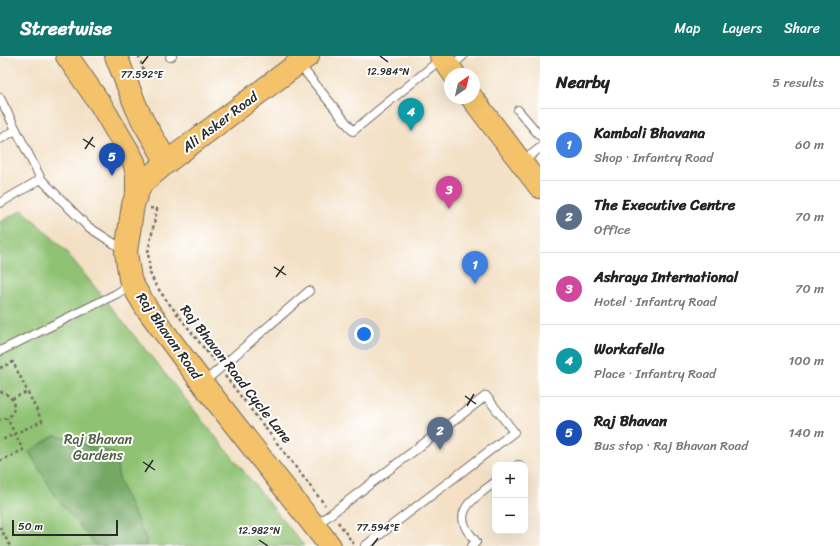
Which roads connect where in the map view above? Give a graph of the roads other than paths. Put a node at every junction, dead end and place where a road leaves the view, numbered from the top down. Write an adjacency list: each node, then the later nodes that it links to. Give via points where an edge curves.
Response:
1 (67, 56): 16 (main road, Raj Bhavan Road, via 101,105 130,155 137,174)
2 (116, 56): 12 (main road, via 137,109)
3 (303, 60): 4 (lane, via 353,131); 12 (main road, Ali Asker Road)
4 (450, 62)
5 (0, 98): 8 (lane)
6 (477, 104): 13 (main road)
7 (518, 110): 9 (lane)
8 (16, 130): 10 (lane); 14 (lane)
9 (540, 136)
10 (0, 139)
11 (540, 148): 13 (lane)
12 (167, 162): 16 (main road, Ali Asker Road, via 142,183)
13 (521, 162): 15 (main road)
14 (41, 179): 17 (lane); 18 (lane, via 86,226)
15 (540, 187)
16 (141, 200): 18 (main road, Raj Bhavan Road, via 133,205)
17 (0, 202)
18 (126, 252): 19 (main road, Raj Bhavan Road)
19 (132, 284): 21 (lane); 22 (main road, Raj Bhavan Road, via 146,309)
20 (309, 291): 22 (lane)
21 (0, 351)
22 (203, 384): 24 (main road, Raj Bhavan Road)
23 (492, 484): 27 (lane, via 471,501 463,512 464,526 476,542)
24 (314, 527): 25 (main road, Raj Bhavan Road); 26 (lane, via 486,396 514,432)
25 (330, 546)
26 (365, 546)
27 (472, 546)

